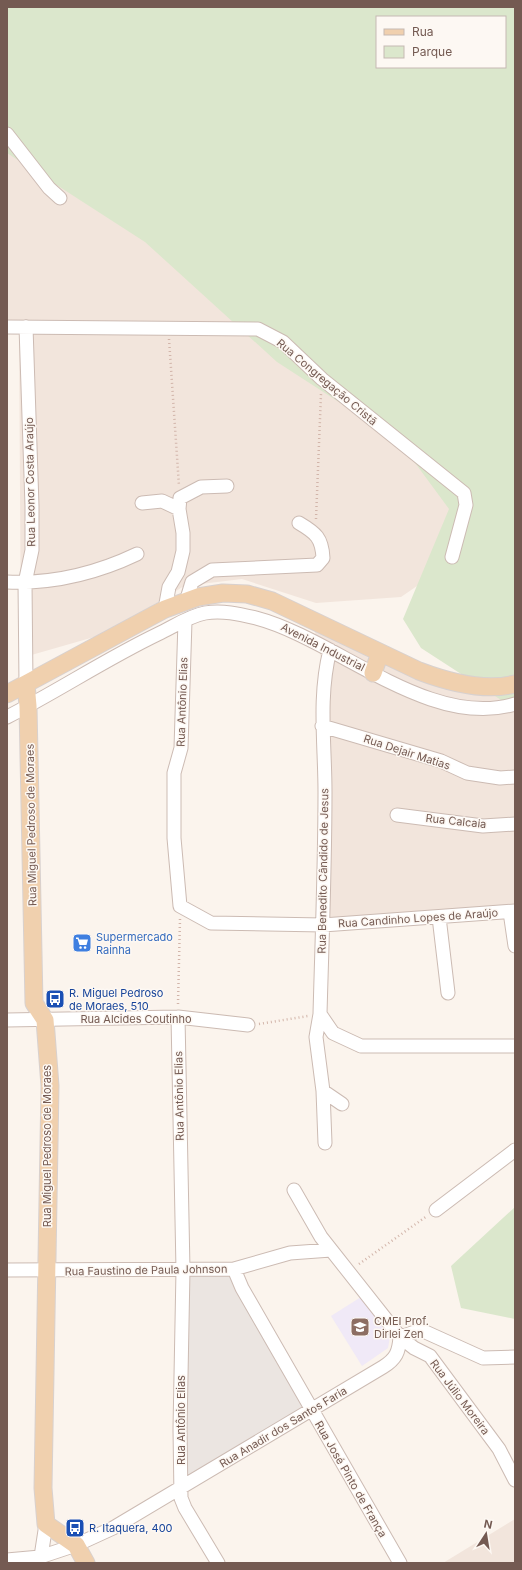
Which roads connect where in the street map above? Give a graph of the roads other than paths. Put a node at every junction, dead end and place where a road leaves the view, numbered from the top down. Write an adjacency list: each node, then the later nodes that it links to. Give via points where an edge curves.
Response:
1 (7, 134): 2 (street, via 49,188)
2 (60, 198)
3 (7, 327): 4 (street, Rua Congregação Cristã)
4 (26, 327): 10 (street, Rua Congregação Cristã, via 258,330 283,342 322,380 464,493 466,505); 12 (street, Rua Leonor Costa Araújo, via 32,550)
5 (227, 486): 7 (street, via 201,487)
6 (142, 503): 7 (street)
7 (180, 503): 14 (street, via 183,551 178,572 169,587)
8 (299, 523): 13 (street, via 316,534 323,546 323,558 317,565 300,568 212,570 192,582)
9 (137, 554): 12 (street, via 108,568 65,578)
10 (452, 557)
11 (7, 582): 12 (street)
12 (25, 583): 19 (street, Rua Leonor Costa Araújo)
13 (186, 602): 14 (main road, Avenida Industrial); 17 (main road, Avenida Industrial, via 198,597 223,593 247,594 272,601)
14 (165, 609): 19 (main road, Avenida Industrial)
15 (185, 621): 16 (street, Avenida Industrial, via 204,614 235,614 274,623); 23 (street, Avenida Industrial, via 116,654); 29 (street, Rua Antônio Elias, via 181,748 174,773 174,838)
16 (330, 650): 18 (street, Avenida Industrial); 25 (street, Rua Benedito Cândido de Jesus, via 324,673)
17 (380, 653): 18 (main road); 20 (main road, Avenida Industrial, via 439,679 472,685)
18 (374, 673): 22 (street, Avenida Industrial, via 434,700 460,706 494,708)
19 (26, 684): 21 (main road, Avenida Industrial); 23 (main road, Rua Miguel Pedroso de Moraes)
20 (515, 684)
21 (7, 694)
22 (515, 704)
23 (28, 706): 24 (street, Avenida Industrial); 38 (main road, Rua Miguel Pedroso de Moraes, via 34,1003)
24 (7, 717)
25 (322, 726): 26 (street, Rua Dejair Matias, via 441,761 467,773 500,778); 32 (street, Rua Benedito Cândido de Jesus, via 325,792)
26 (515, 777)
27 (397, 815): 28 (street, Rua Calcaia, via 483,826)
28 (515, 824)
29 (180, 906): 32 (street, Rua Candinho Lopes de Araújo, via 211,923)
30 (512, 911): 31 (street, Rua Candinho Lopes de Araújo); 33 (street)
31 (439, 917): 32 (street, Rua Candinho Lopes de Araújo); 34 (street)
32 (323, 925): 35 (street, Rua Benedito Cândido de Jesus)
33 (515, 946)
34 (448, 993)
35 (320, 1014): 40 (street, via 333,1033 361,1046); 41 (street, Rua Benedito Cândido de Jesus, via 316,1037)
36 (178, 1017): 38 (street, Rua Alcides Coutinho); 39 (street, Rua Alcides Coutinho); 50 (street, Rua Antônio Elias)
37 (7, 1020): 38 (street, Rua Alcides Coutinho)
38 (45, 1020): 51 (main road, Rua Miguel Pedroso de Moraes, via 50,1086)
39 (248, 1025)
40 (515, 1046)
41 (323, 1091): 42 (street); 43 (street, Rua Benedito Cândido de Jesus)
42 (342, 1104)
43 (325, 1143)
44 (515, 1150): 46 (street)
45 (294, 1190): 47 (street, Rua Júlio Moreira, via 321,1237)
46 (436, 1210)
47 (332, 1250): 48 (street, Rua Faustino de Paula Johnson, via 290,1253); 52 (street, Rua Júlio Moreira)
48 (234, 1269): 50 (street, Rua Faustino de Paula Johnson); 54 (street, Rua José Pinto de França, via 242,1288)
49 (7, 1270): 51 (street, Rua Faustino de Paula Johnson)
50 (183, 1270): 51 (street, Rua Faustino de Paula Johnson); 56 (street, Rua Antônio Elias)
51 (47, 1271): 57 (main road, Rua Miguel Pedroso de Moraes, via 43,1488)
52 (400, 1337): 53 (street, via 421,1330 483,1358); 54 (street, Rua Anadir dos Santos Faria, via 399,1349 392,1361); 55 (street, Rua Júlio Moreira, via 430,1356 499,1449)
53 (515, 1357)
54 (312, 1411): 56 (street, Rua Anadir dos Santos Faria); 63 (street, Rua José Pinto de França)
55 (515, 1480)
56 (181, 1488): 58 (street, Rua Anadir dos Santos Faria, via 113,1528); 62 (street, Rua Antônio Elias, via 185,1508)
57 (46, 1524): 58 (main road); 60 (street, Rua Miguel Pedroso de Moraes)
58 (76, 1545): 60 (street, Rua Anadir dos Santos Faria); 61 (main road)
59 (7, 1560): 60 (street, Rua Anadir dos Santos Faria)
60 (40, 1560)
61 (86, 1563)
62 (218, 1563)
63 (400, 1563)

